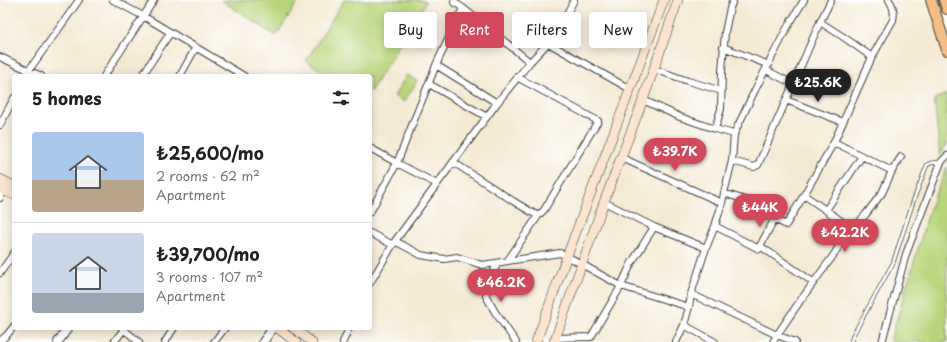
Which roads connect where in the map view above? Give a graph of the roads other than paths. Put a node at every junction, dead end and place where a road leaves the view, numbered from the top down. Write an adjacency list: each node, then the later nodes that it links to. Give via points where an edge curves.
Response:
1 (79, 0): 31 (street)
2 (113, 0): 17 (street)
3 (154, 0): 17 (street)
4 (455, 0): 14 (street, via 454,2)
5 (574, 0): 16 (street)
6 (664, 0): 39 (main road)
7 (678, 0): 30 (main road)
8 (733, 0): 21 (street)
9 (804, 0): 29 (street)
10 (831, 0): 18 (street)
11 (889, 0): 26 (street, via 893,20)
12 (931, 0): 24 (highway)
13 (944, 0): 15 (highway)
14 (463, 8): 27 (street); 28 (street)
15 (947, 9)
16 (568, 12)
17 (143, 16): 19 (street); 32 (street)
18 (820, 22): 26 (street); 38 (street)
19 (170, 33): 20 (street); 33 (street)
20 (196, 47): 34 (street); 35 (street)
21 (723, 47): 29 (street); 40 (street)
22 (543, 48): 27 (street)
23 (557, 48): 39 (street)
24 (947, 50)
25 (0, 57): 31 (street)
26 (872, 57): 46 (street)
27 (530, 62): 36 (street)
28 (436, 65): 37 (street); 44 (street)
29 (767, 67): 38 (street); 49 (street)
30 (654, 69): 40 (street); 41 (main road)
31 (27, 73)
32 (105, 74)
33 (143, 74)
34 (181, 74)
35 (241, 74)
36 (517, 77): 44 (street); 72 (street, via 598,121)
37 (429, 84): 45 (street); 59 (street)
38 (793, 84): 42 (street)
39 (630, 89): 82 (main road)
40 (722, 91): 48 (street, via 721,109)
41 (643, 100): 48 (street); 55 (main road)
42 (786, 100): 46 (street); 56 (street, via 758,165 754,167)
43 (12, 102): 47 (street)
44 (497, 103): 45 (street)
45 (487, 117): 57 (street)
46 (843, 122): 50 (street)
47 (0, 125)
48 (715, 129): 49 (street)
49 (734, 134): 56 (street)
50 (834, 142): 52 (street); 67 (street)
51 (372, 149): 59 (street)
52 (862, 156): 60 (street); 71 (street)
53 (947, 156): 58 (street)
54 (901, 157): 60 (street)
55 (622, 158): 68 (main road); 69 (street)
56 (732, 161): 65 (street)
57 (453, 162): 62 (street); 72 (street)
58 (941, 162): 121 (lane, via 931,162 927,165 893,263); 122 (street, via 906,254)
59 (397, 163): 62 (street); 70 (street)
60 (892, 171): 76 (street, via 882,193)
61 (0, 180): 63 (main road)
62 (437, 184): 78 (street)
63 (12, 185)
64 (1, 192): 66 (main road)
65 (724, 193): 69 (street); 73 (street, via 748,201)
66 (12, 195)
67 (804, 195): 71 (street); 73 (street, via 786,225)
68 (604, 202): 75 (street); 85 (main road)
69 (722, 203): 74 (street)
70 (372, 208)
71 (826, 210): 76 (street)
72 (538, 216): 83 (street)
73 (775, 218): 79 (street)
74 (715, 226): 79 (street, via 759,249); 80 (street)
75 (654, 227): 80 (street); 89 (street, via 631,264)
76 (853, 229): 88 (street)
77 (372, 234): 78 (street)
78 (394, 243): 84 (street, via 421,255 456,257 482,265); 87 (street)
79 (760, 246): 88 (street)
80 (706, 248): 90 (street)
81 (12, 256): 86 (street)
82 (567, 256): 83 (street, via 560,253); 85 (street); 116 (main road)
83 (508, 260): 84 (street)
84 (498, 263): 115 (street, via 487,283 486,296)
85 (582, 264): 89 (street); 104 (main road)
86 (0, 273)
87 (372, 280)
88 (813, 282): 103 (street)
89 (621, 286): 91 (street); 104 (street, via 591,337)
90 (691, 294): 91 (street); 103 (street)
91 (689, 307): 92 (street)
92 (684, 325): 117 (street); 118 (street)
93 (12, 328): 105 (street)
94 (67, 330): 106 (street)
95 (122, 330): 107 (street)
96 (125, 330): 108 (street)
97 (173, 330): 109 (street)
98 (223, 330): 110 (street)
99 (272, 330): 111 (street)
100 (279, 330): 112 (main road)
101 (296, 330): 113 (main road)
102 (348, 330): 114 (street)
103 (777, 334): 119 (street); 120 (street)
104 (555, 340)
105 (0, 341)
106 (58, 342)
107 (114, 342)
108 (139, 342)
109 (165, 342)
110 (214, 342)
111 (263, 342)
112 (296, 342)
113 (312, 342)
114 (343, 342)
115 (516, 342)
116 (536, 342)
117 (676, 342)
118 (715, 342)
119 (773, 342)
120 (795, 342)
121 (851, 342)
122 (882, 342)

